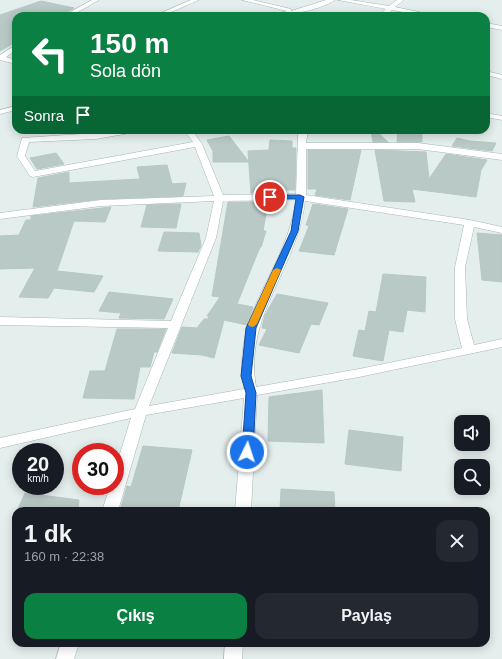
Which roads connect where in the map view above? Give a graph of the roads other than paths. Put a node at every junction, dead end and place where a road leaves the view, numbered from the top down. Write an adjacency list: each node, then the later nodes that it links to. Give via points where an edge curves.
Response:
1 (96, 0): 8 (street)
2 (196, 0): 9 (street)
3 (245, 0): 10 (street)
4 (332, 0): 11 (street)
5 (341, 0): 7 (street)
6 (401, 0): 7 (street)
7 (390, 8): 12 (street); 13 (street)
8 (74, 12)
9 (167, 12)
10 (287, 12)
11 (299, 12)
12 (386, 12)
13 (412, 12)
14 (490, 26): 15 (street)
15 (502, 28)
16 (12, 50): 17 (street)
17 (0, 57): 18 (street)
18 (12, 61)
19 (490, 74): 20 (street)
20 (502, 77)
21 (12, 109): 22 (street)
22 (0, 112)
23 (490, 116): 24 (street)
24 (502, 118)
25 (109, 134): 28 (street, via 25,140 21,156 33,174)
26 (191, 134): 28 (street)
27 (304, 134): 29 (street)
28 (198, 144): 32 (street, via 212,174)
29 (302, 146): 30 (street, via 418,146); 31 (street)
30 (502, 157)
31 (300, 197): 32 (street); 34 (street); 40 (street, via 294,231 251,328 246,376)
32 (219, 198): 33 (street, via 101,203); 37 (street, via 211,238)
33 (0, 216)
34 (470, 223): 35 (street); 39 (street, via 460,267 461,319)
35 (502, 230)
36 (0, 321): 37 (street)
37 (176, 325): 41 (street)
38 (502, 343): 39 (street)
39 (470, 350): 40 (street)
40 (251, 393): 41 (street); 44 (street)
41 (140, 412): 42 (street); 43 (street)
42 (0, 442)
43 (111, 507)
44 (243, 507)
45 (69, 647): 47 (street)
46 (234, 647): 48 (street)
47 (65, 659)
48 (233, 659)

